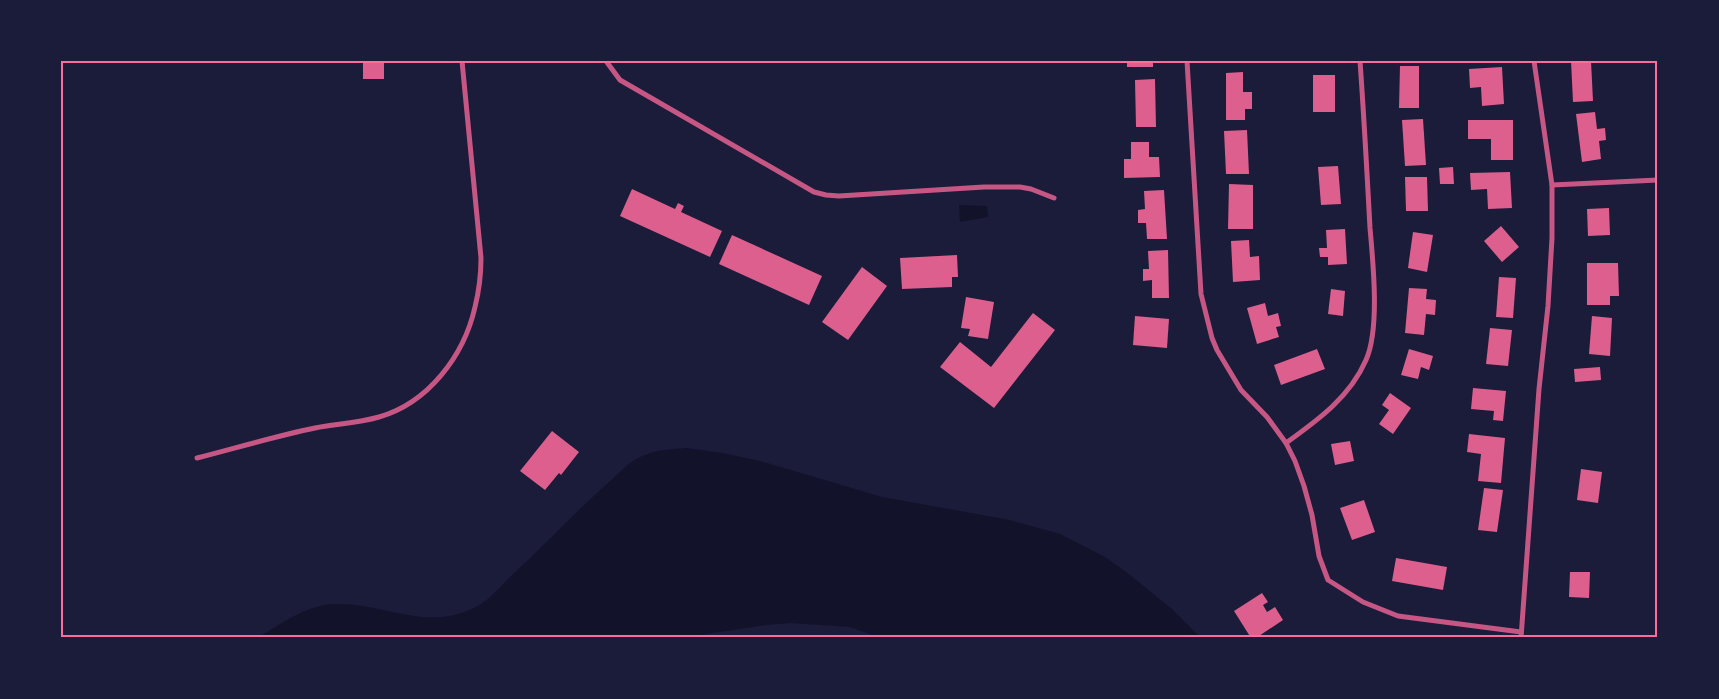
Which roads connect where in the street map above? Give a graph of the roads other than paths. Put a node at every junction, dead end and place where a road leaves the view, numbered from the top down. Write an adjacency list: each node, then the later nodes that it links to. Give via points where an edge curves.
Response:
1 (462, 61): 10 (street, via 482,258 472,320 449,364 422,394 390,413)
2 (606, 61): 8 (street, via 620,80 814,192 839,196 1020,187)
3 (1187, 61): 9 (street, via 1201,294 1207,319 1217,350 1241,390)
4 (1360, 61): 9 (street, via 1374,282 1371,344 1367,359 1349,389 1326,414)
5 (1534, 61): 7 (street)
6 (1658, 180): 7 (street)
7 (1552, 185): 11 (street, via 1548,306)
8 (1054, 198)
9 (1286, 443): 11 (street, via 1304,486 1319,556 1328,580 1363,602 1398,616)
10 (197, 458)
11 (1521, 635)

